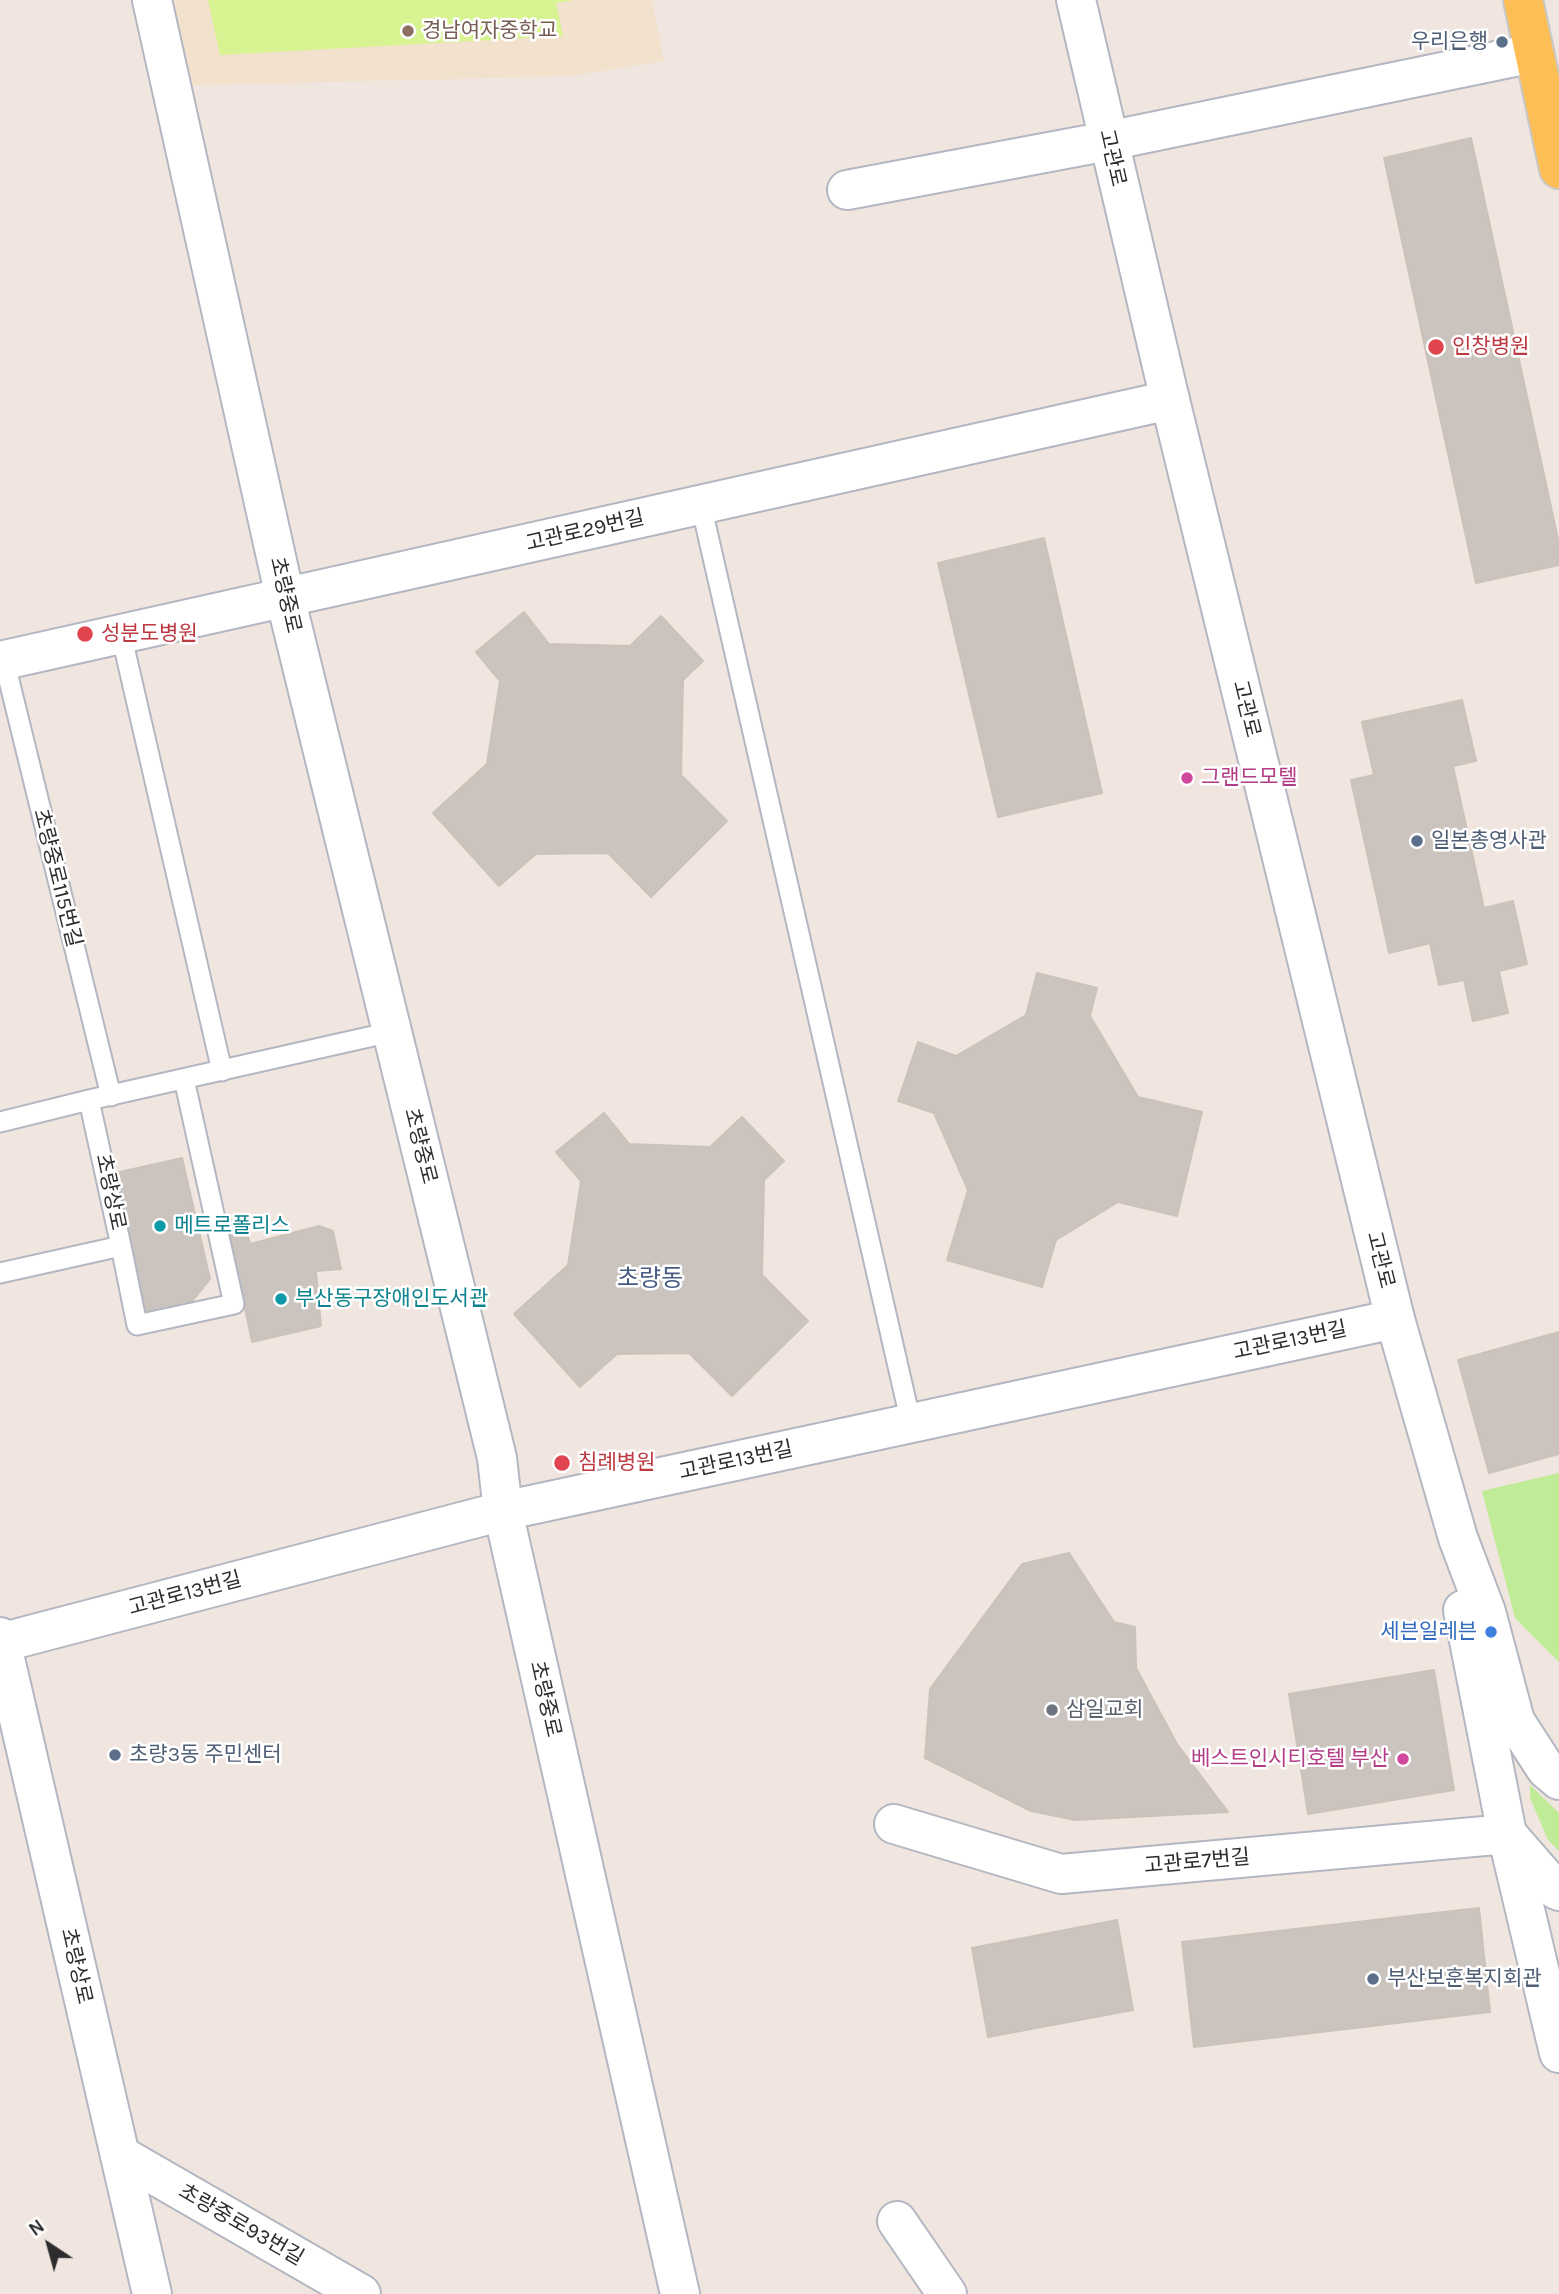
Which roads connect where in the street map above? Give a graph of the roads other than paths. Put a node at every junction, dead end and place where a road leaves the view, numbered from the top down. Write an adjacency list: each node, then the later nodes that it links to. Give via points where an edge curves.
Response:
1 (152, 0): 10 (street, 초량중로)
2 (1076, 0): 5 (street, 고관로)
3 (1523, 0): 4 (main road)
4 (1534, 53): 5 (street); 6 (main road)
5 (1108, 141): 7 (street); 8 (street, 고관로)
6 (1559, 169)
7 (847, 190)
8 (1170, 400): 9 (street, 고관로29번길); 21 (street, 고관로)
9 (701, 505): 10 (street, 고관로29번길); 22 (lane)
10 (285, 597): 11 (street, 고관로29번길); 13 (street, 초량중로)
11 (121, 634): 12 (street, 고관로29번길); 14 (lane)
12 (2, 661): 16 (lane, 초량중로115번길)
13 (391, 1032): 14 (lane); 23 (street, 초량중로, via 497,1458)
14 (222, 1071): 15 (lane)
15 (184, 1079): 16 (lane); 19 (lane, via 234,1304 137,1325)
16 (111, 1096): 17 (lane)
17 (89, 1100): 18 (lane); 19 (lane, 초량상로)
18 (0, 1122)
19 (121, 1246): 20 (lane, 초량상로)
20 (0, 1273)
21 (1395, 1319): 22 (street, 고관로13번길); 24 (street, 고관로)
22 (911, 1423): 23 (street, 고관로13번길)
23 (503, 1511): 25 (street, 고관로13번길); 35 (street, 초량중로)
24 (1458, 1538): 26 (street, 고관로, via 1486,1612 1515,1721 1546,1769); 28 (street, 고관로, via 1463,1620)
25 (0, 1641): 31 (street, 초량상로)
26 (1559, 1780)
27 (894, 1825): 28 (street, 고관로7번길, via 1061,1874)
28 (1507, 1834): 29 (street, 고관로); 30 (street)
29 (1559, 1891)
30 (1559, 2053)
31 (120, 2155): 33 (street, 초량상로); 34 (street, 초량중로93번길)
32 (897, 2221): 36 (street)
33 (152, 2294)
34 (361, 2294)
35 (680, 2294)
36 (947, 2294)

